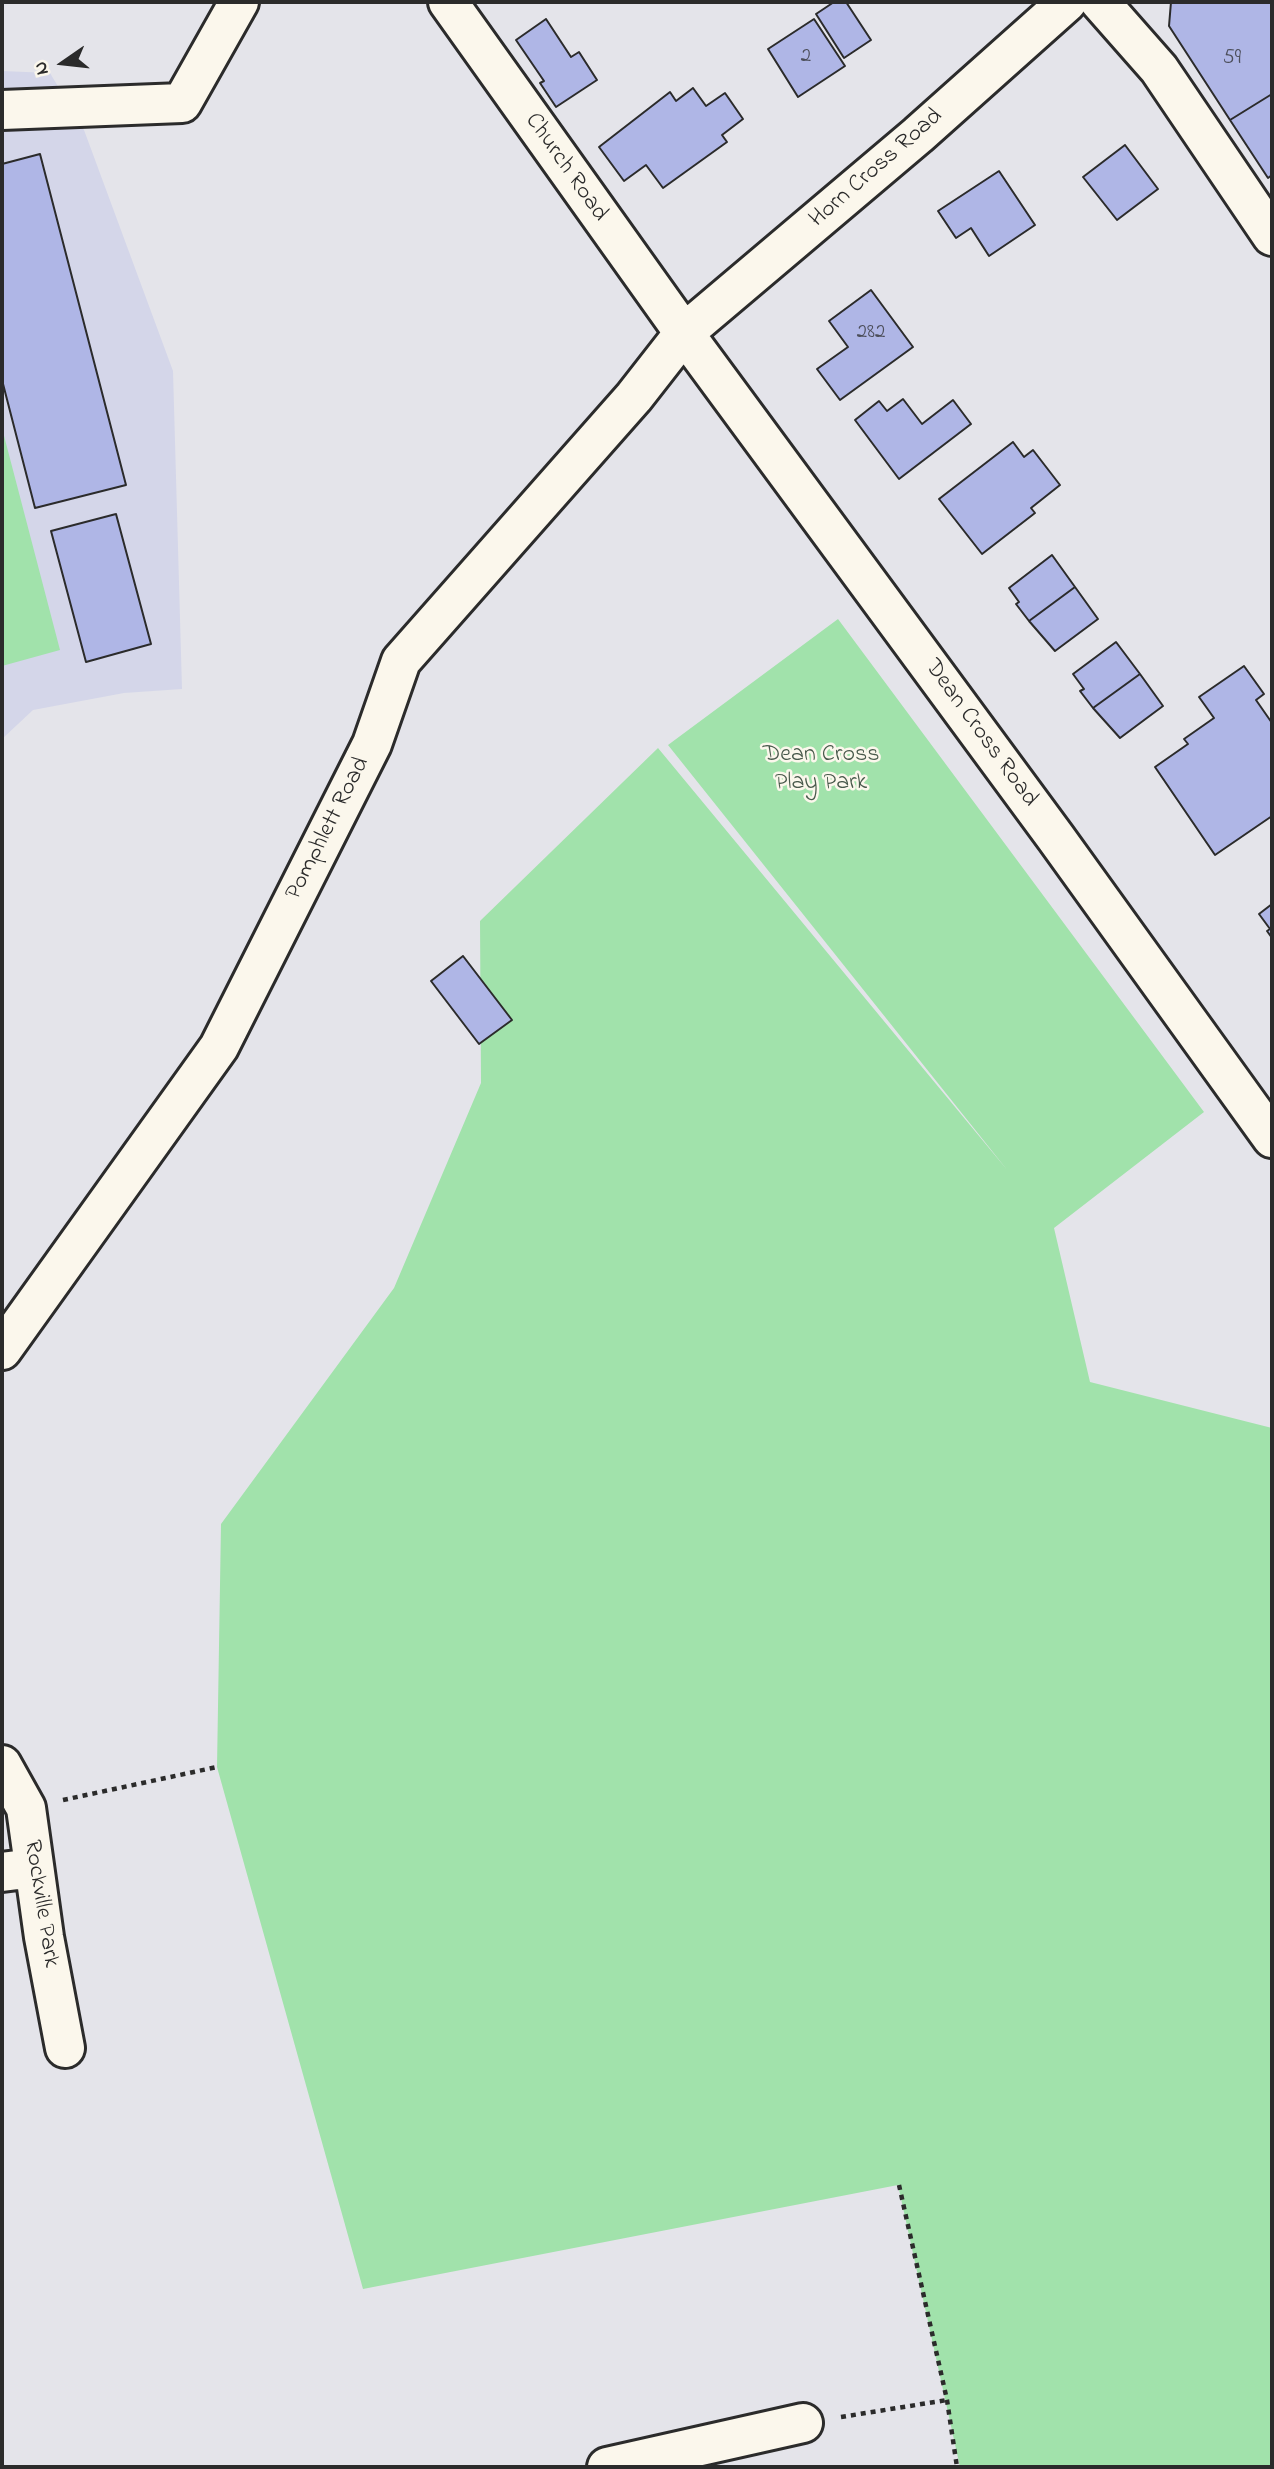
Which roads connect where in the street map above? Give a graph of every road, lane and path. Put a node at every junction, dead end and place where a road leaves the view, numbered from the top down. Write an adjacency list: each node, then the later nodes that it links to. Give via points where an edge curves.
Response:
1 (239, 2): 5 (street, via 182,103)
2 (448, 2): 7 (street, Church Road)
3 (1067, 2): 7 (street, Horn Cross Road)
4 (1100, 2): 6 (street, via 1159,69)
5 (2, 110)
6 (1272, 236)
7 (684, 333): 8 (street, Dean Cross Road); 9 (street, Pomphlett Road, via 634,397 401,661 372,744 219,1047)
8 (1272, 1138)
9 (2, 1350)
10 (2, 1765): 12 (street, Rockville Park)
11 (217, 1767): 12 (path)
12 (26, 1808): 13 (street, Rockville Park)
13 (18, 1870): 14 (street, Rockville Park, via 44,1937)
14 (65, 2048)
15 (899, 2185): 16 (path)
16 (947, 2400): 17 (path); 19 (path)
17 (803, 2423): 18 (street)
18 (607, 2467)
19 (957, 2467)

